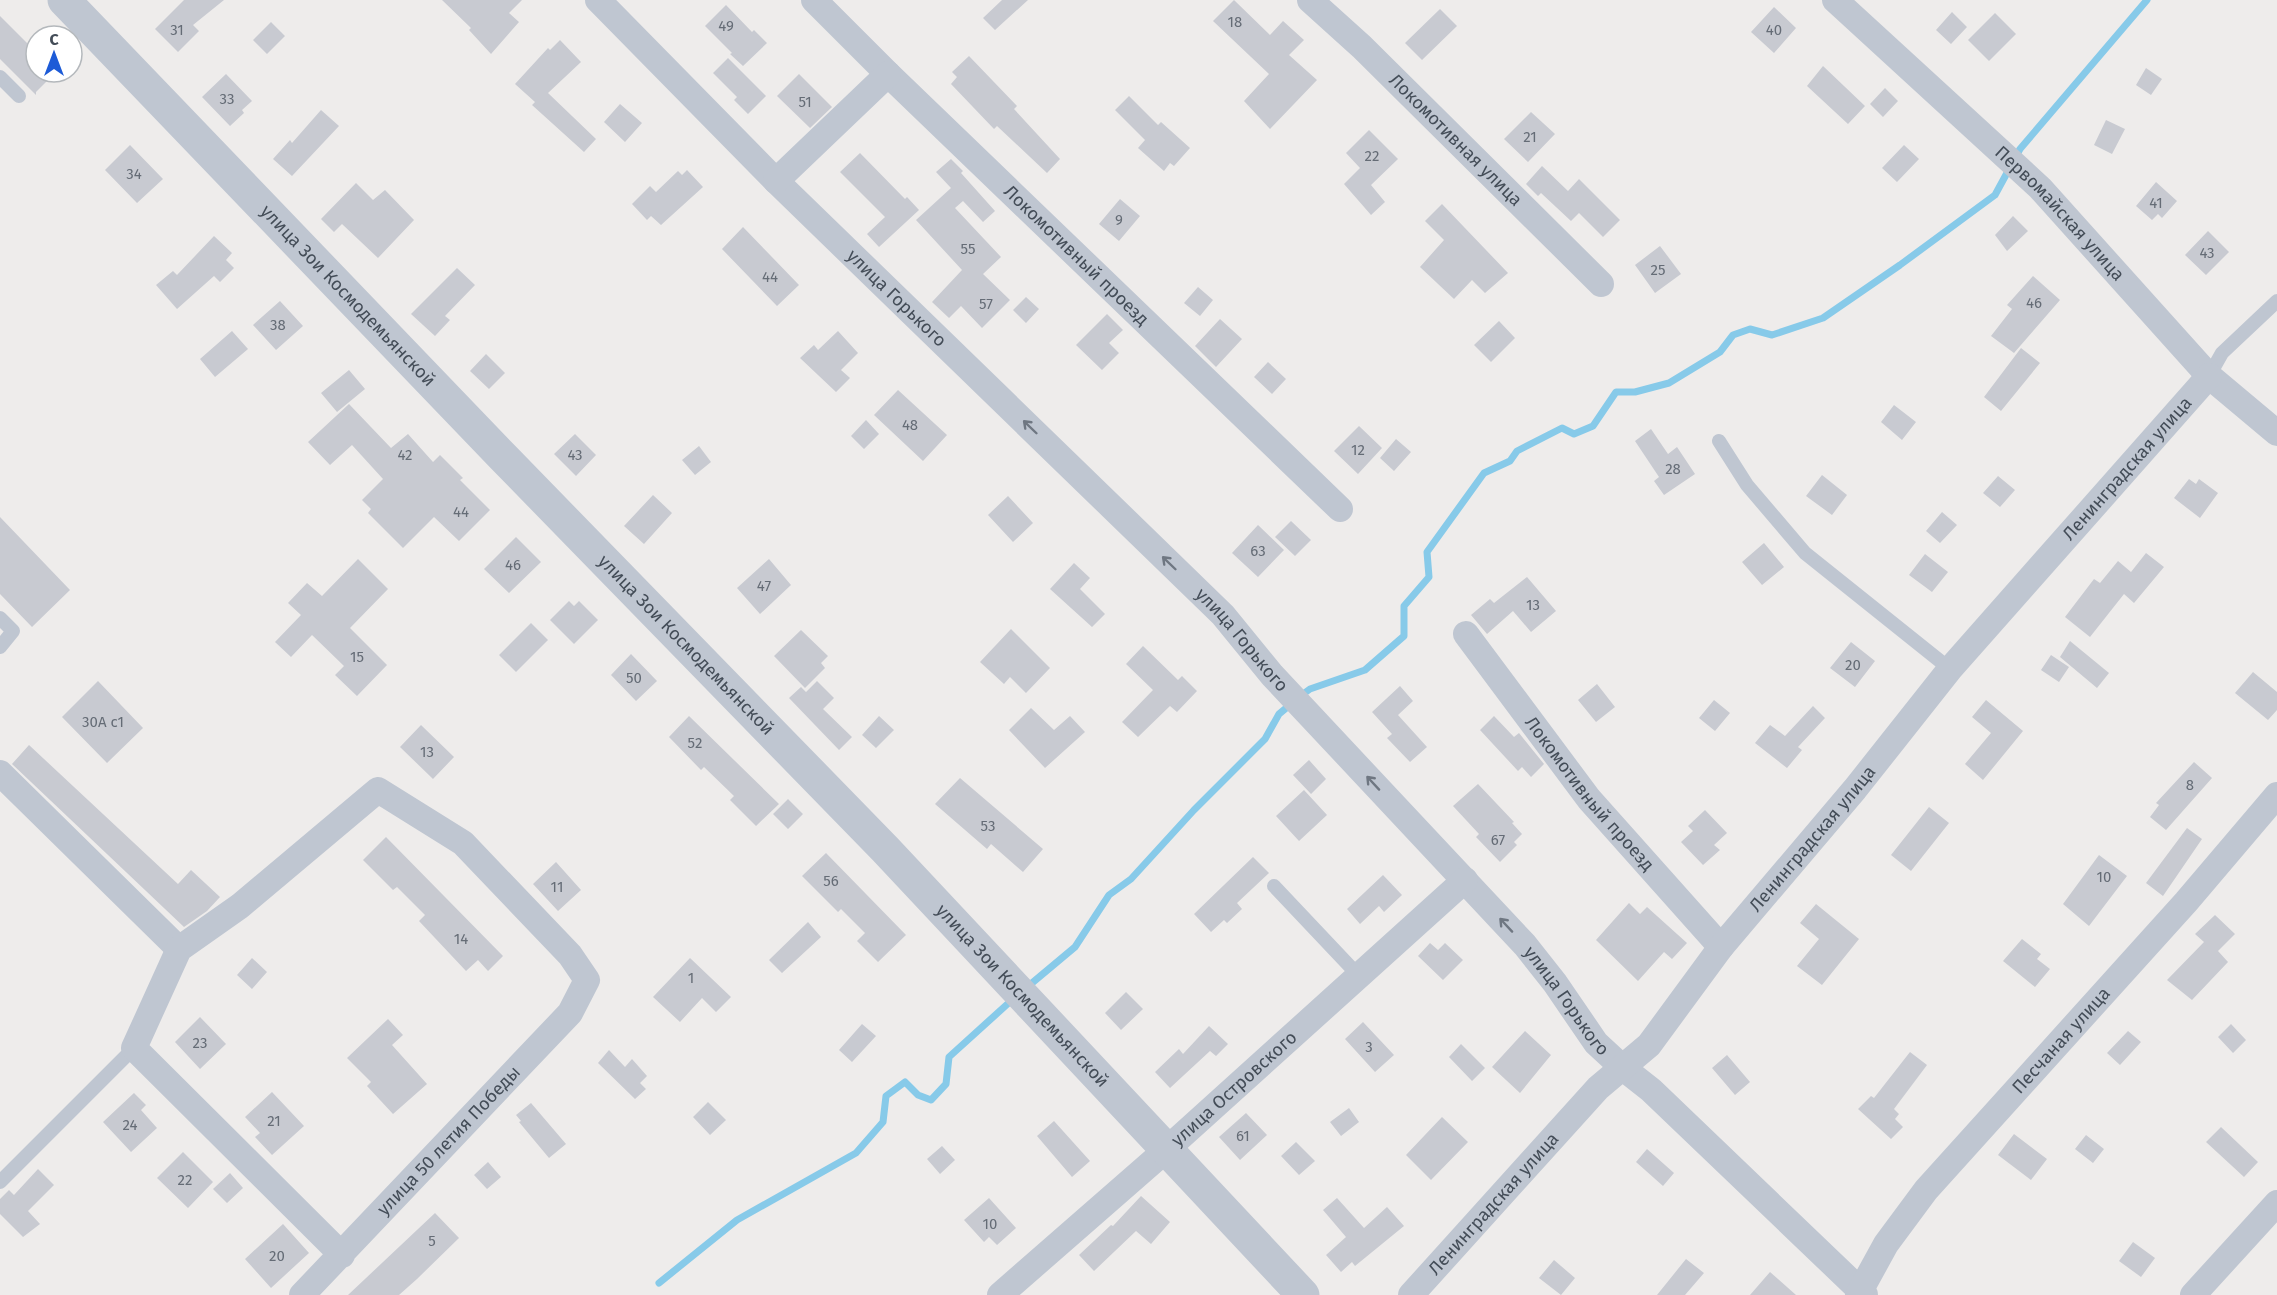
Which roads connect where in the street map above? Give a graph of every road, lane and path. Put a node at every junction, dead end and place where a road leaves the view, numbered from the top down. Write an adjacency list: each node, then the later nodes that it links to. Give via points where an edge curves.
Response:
1 (64, 0): 29 (street, улица Зои Космодемьянской, via 502,458 885,849)
2 (598, 0): 9 (street, улица Горького)
3 (814, 0): 6 (street, Локомотивный проезд)
4 (1310, 0): 10 (street, Локомотивная улица)
5 (1835, 0): 12 (street, Первомайская улица, via 2040,188)
6 (888, 74): 9 (street); 15 (street, Локомотивный проезд)
7 (0, 77): 8 (lane)
8 (19, 96)
9 (776, 181): 22 (street, улица Горького, one-way to 9, via 1272,675 1223,615)
10 (1601, 284)
11 (2277, 301): 12 (lane, via 2222,353)
12 (2210, 376): 13 (street, Первомайская улица); 19 (street, Ленинградская улица)
13 (2277, 434)
14 (1719, 441): 19 (lane, via 1747,485 1804,553)
15 (1340, 509)
16 (0, 618): 18 (lane, via 13,631)
17 (1466, 634): 24 (street, Локомотивный проезд, via 1589,799)
18 (0, 646)
19 (1950, 669): 24 (street, Ленинградская улица)
20 (0, 773): 25 (street)
21 (2277, 795): 33 (street, Песчаная улица, via 2186,902 1926,1190 1886,1244)
22 (1465, 880): 26 (street, улица Островского); 28 (street, улица Горького, one-way to 22, via 1596,1043 1555,982)
23 (1274, 886): 26 (lane)
24 (1721, 947): 28 (street, Ленинградская улица, via 1648,1045)
25 (179, 949): 27 (street); 32 (street, улица 50 летия Победы, via 240,906 378,790 463,843 570,955 587,980 570,1013)
26 (1359, 976): 29 (street, улица Островского)
27 (134, 1048): 30 (lane); 32 (street)
28 (1623, 1068): 33 (street, улица Горького, via 1651,1090); 37 (street, Ленинградская улица, via 1598,1088)
29 (1166, 1150): 35 (street, улица Островского); 36 (street, улица Зои Космодемьянской)
30 (0, 1182)
31 (2277, 1203): 38 (street)
32 (342, 1255): 34 (street, улица 50 летия Победы)
33 (1861, 1294)
34 (302, 1295)
35 (1000, 1295)
36 (1302, 1295)
37 (1411, 1295)
38 (2193, 1295)

